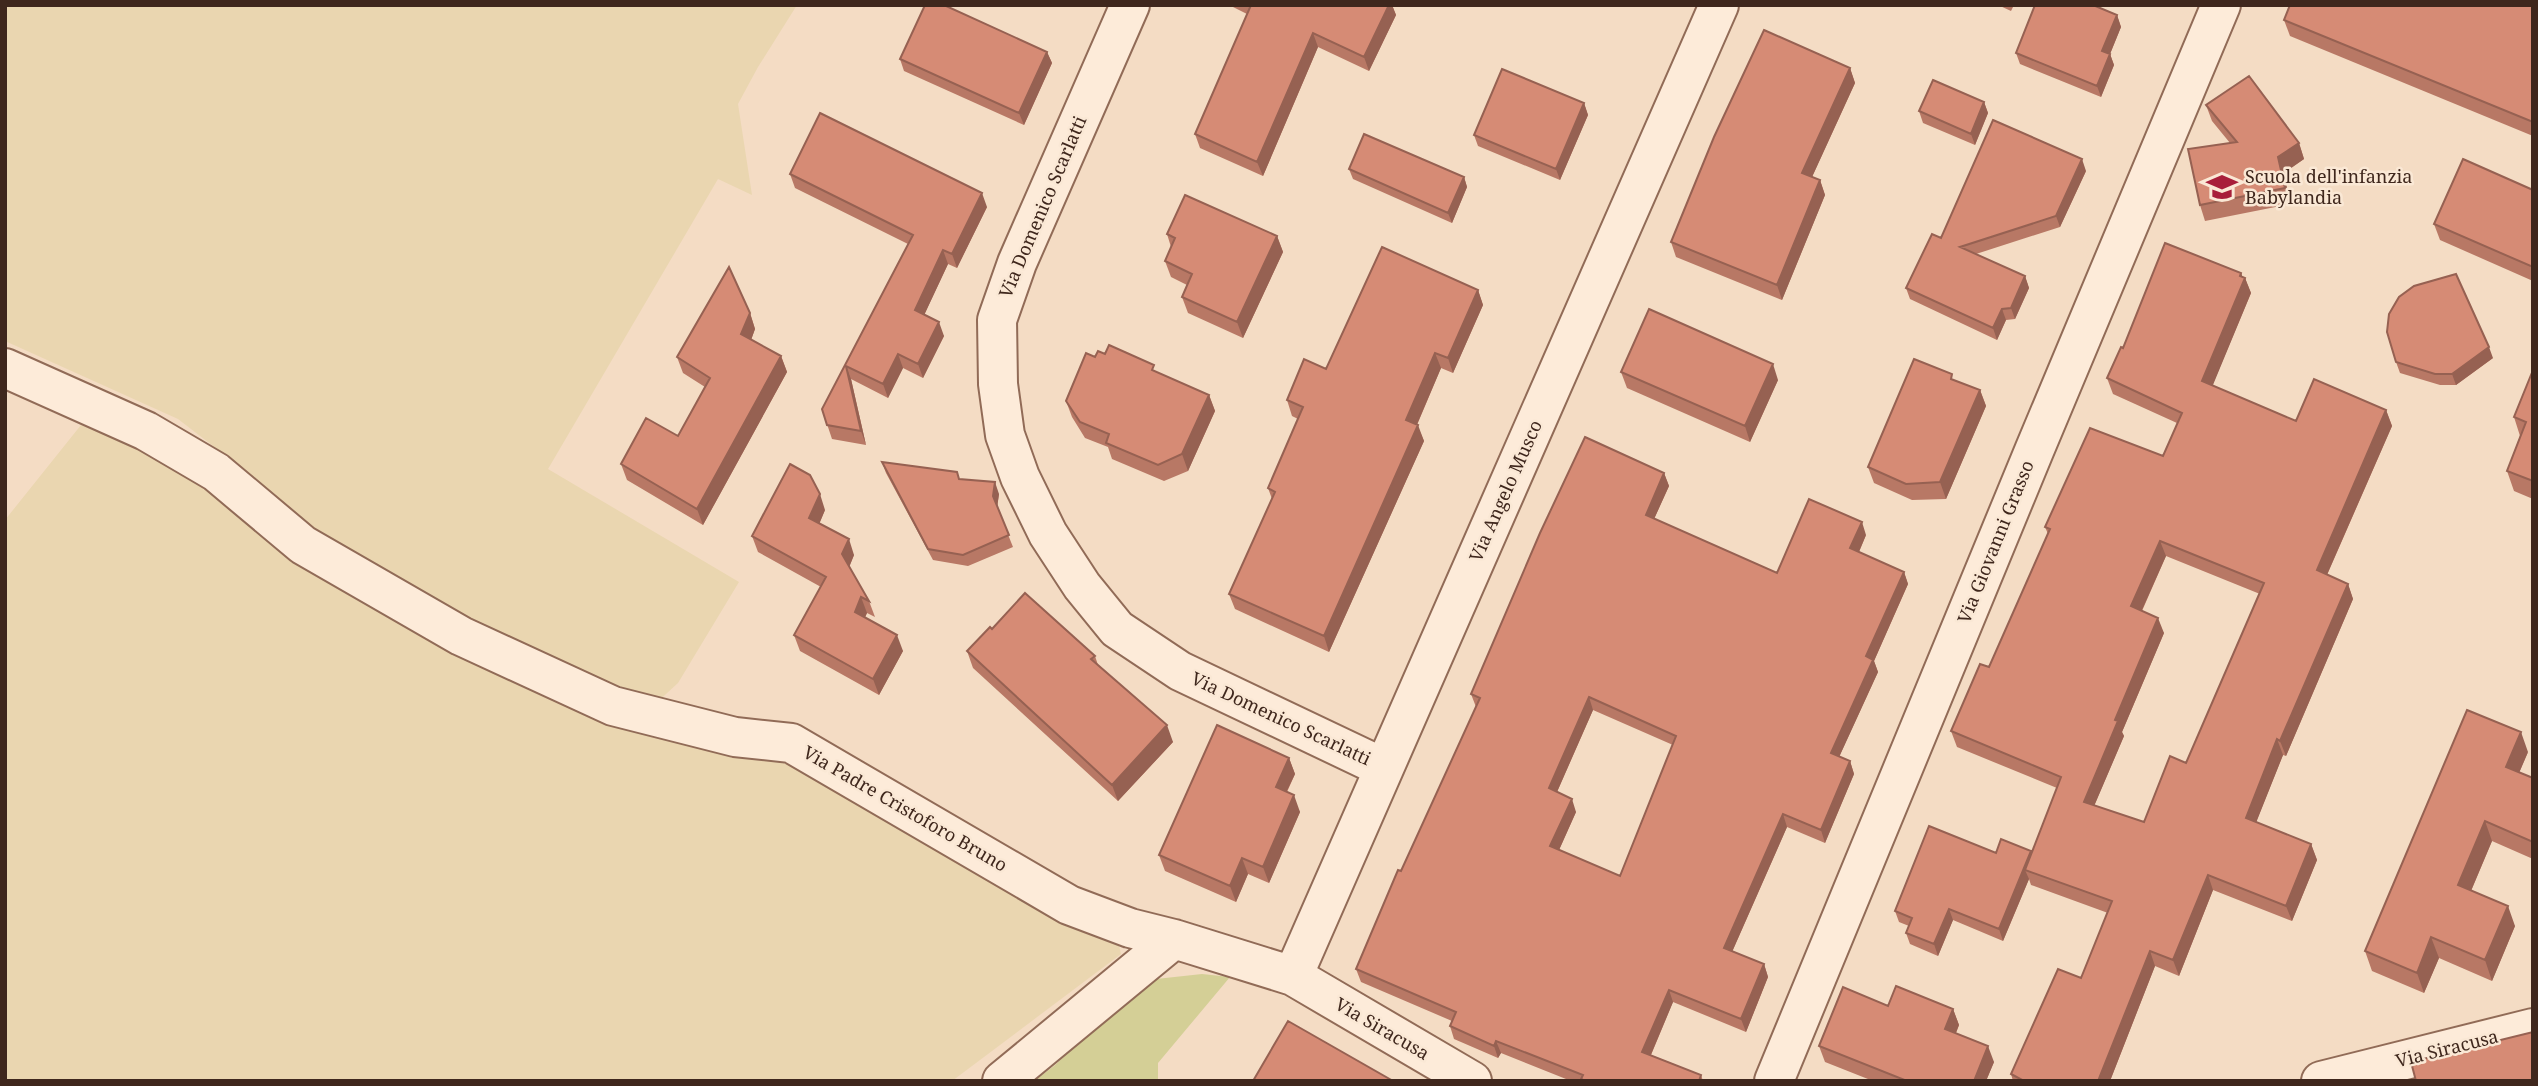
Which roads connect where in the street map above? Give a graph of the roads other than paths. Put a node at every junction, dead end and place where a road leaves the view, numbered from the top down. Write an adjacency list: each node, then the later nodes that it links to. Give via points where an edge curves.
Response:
1 (1130, 5): 5 (street, Via Domenico Scarlatti, via 1017,263 997,320 1005,435 1048,534 1117,629 1180,671)
2 (1719, 5): 5 (street, Via Angelo Musco)
3 (2221, 5): 12 (street, Via Giovanni Grasso)
4 (5, 368): 6 (street, Via Padre Cristoforo Bruno, via 146,431 216,471 303,544 461,636 613,706 735,737 792,743 1069,905)
5 (1384, 768): 7 (street, Via Angelo Musco)
6 (1174, 939): 7 (street, Via Padre Cristoforo Bruno); 10 (street)
7 (1293, 976): 11 (street, Via Siracusa)
8 (2533, 1028): 9 (street, Via Siracusa)
9 (2336, 1079)
10 (1002, 1081)
11 (1472, 1081)
12 (1774, 1081)

